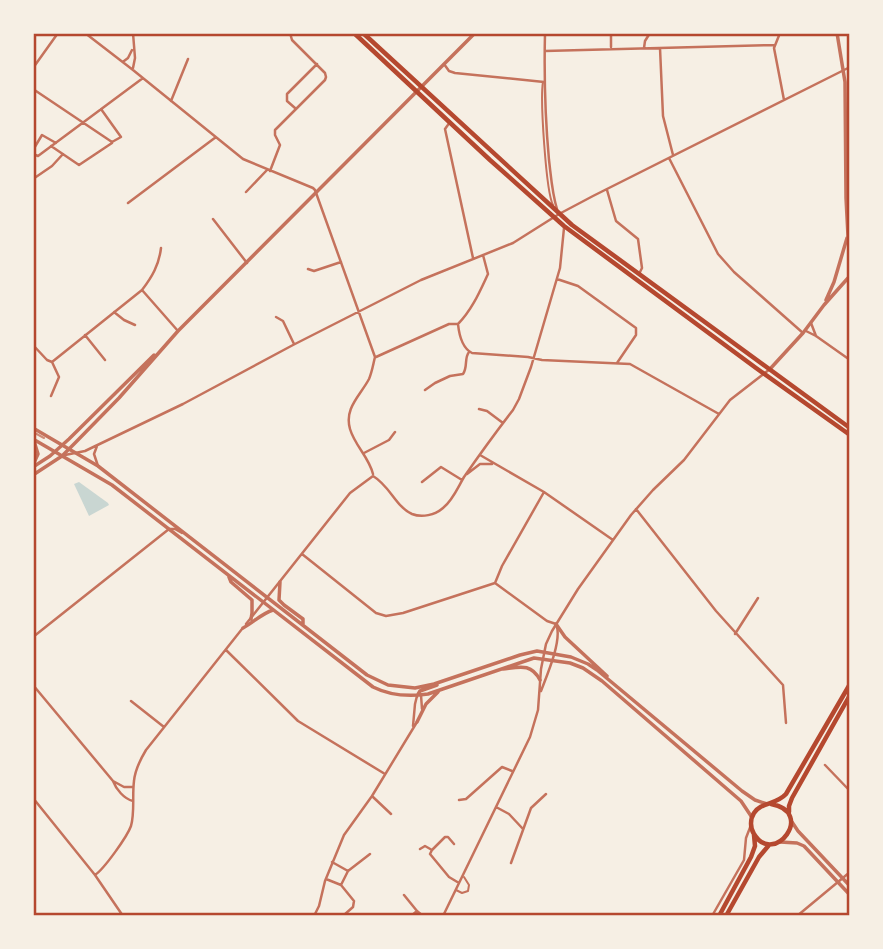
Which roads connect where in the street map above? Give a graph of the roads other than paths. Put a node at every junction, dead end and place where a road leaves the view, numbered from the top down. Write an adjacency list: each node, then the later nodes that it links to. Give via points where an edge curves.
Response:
1 (58, 33): 24 (street)
2 (85, 33): 20 (street)
3 (133, 33): 14 (street)
4 (290, 33): 21 (street)
5 (354, 33): 30 (main road)
6 (363, 33): 30 (main road)
7 (475, 33): 22 (street)
8 (545, 33): 18 (street)
9 (611, 33): 15 (street)
10 (650, 33): 16 (street)
11 (779, 33): 13 (street)
12 (837, 33): 26 (street)
13 (775, 45): 17 (street); 31 (street)
14 (134, 47): 20 (street); 25 (street)
15 (611, 48): 16 (street); 18 (street)
16 (644, 48): 17 (street)
17 (660, 48): 44 (street, via 663,116)
18 (545, 51): 28 (street)
19 (188, 59): 32 (street)
20 (123, 61): 25 (street)
21 (317, 64): 33 (street, via 326,78); 33 (street, via 287,94 287,101)
22 (444, 64): 28 (street, via 455,73); 30 (street)
23 (850, 67): 26 (street)
24 (33, 68)
25 (133, 69): 27 (street)
26 (843, 71): 31 (street); 38 (street)
27 (143, 78): 32 (street); 34 (street)
28 (544, 82): 51 (street)
29 (33, 89): 36 (street)
30 (419, 90): 35 (main road); 49 (street); 51 (main road)
31 (784, 100): 44 (street)
32 (171, 101): 37 (street)
33 (296, 109): 45 (street, via 275,130 280,145)
34 (101, 110): 36 (street); 39 (street, via 121,136)
35 (450, 122): 51 (main road); 58 (street, via 446,130)
36 (83, 123): 39 (street); 40 (street)
37 (216, 137): 45 (street, via 243,159); 50 (street)
38 (848, 141): 54 (street)
39 (112, 142): 43 (street, via 82,165)
40 (56, 143): 41 (street); 42 (street, via 42,135)
41 (51, 146): 42 (street, via 38,156); 43 (street)
42 (33, 154)
43 (63, 154): 46 (street)
44 (671, 157): 47 (street); 77 (street, via 718,254)
45 (268, 170): 48 (street); 49 (street)
46 (33, 179)
47 (607, 190): 51 (street); 65 (street, via 616,221 638,237)
48 (246, 192)
49 (316, 193): 61 (street); 62 (street)
50 (128, 203)
51 (556, 216): 53 (main road); 57 (street, via 513,243); 65 (main road)
52 (214, 219): 62 (street)
53 (564, 226): 67 (street); 91 (main road)
54 (849, 237): 55 (street); 60 (street)
55 (850, 244)
56 (161, 248): 68 (street, via 153,276)
57 (483, 254): 58 (street); 74 (street, via 488,274)
58 (473, 258): 71 (street)
59 (848, 258): 60 (street)
60 (841, 261): 64 (street)
61 (341, 262): 63 (street); 71 (street)
62 (247, 263): 76 (street)
63 (308, 269)
64 (839, 270): 66 (street); 69 (street)
65 (639, 274): 90 (main road)
66 (849, 278): 69 (street)
67 (556, 279): 85 (street); 89 (street, via 578,286 636,328)
68 (142, 290): 70 (street); 76 (street)
69 (824, 305): 73 (street)
70 (114, 312): 75 (street); 78 (street)
71 (358, 312): 80 (street); 84 (street)
72 (276, 317): 80 (street, via 283,321)
73 (811, 322): 77 (street); 79 (street)
74 (458, 324): 83 (street); 84 (street)
75 (135, 325)
76 (178, 331): 82 (street)
77 (804, 332): 79 (street); 90 (street)
78 (85, 335): 86 (street); 88 (street)
79 (816, 336): 87 (street)
80 (294, 344): 102 (street)
81 (33, 345): 88 (street)
82 (161, 349): 103 (street); 103 (street, via 119,398)
83 (469, 352): 85 (street); 92 (street, via 463,374)
84 (375, 357): 106 (street, via 349,415 352,433)
85 (533, 358): 89 (street); 96 (street, via 519,399)
86 (104, 360)
87 (850, 360)
88 (52, 362): 93 (street, via 59,377)
89 (617, 363): 95 (street, via 636,367)
90 (770, 369): 91 (street); 98 (main road)
91 (764, 374): 95 (street); 100 (main road)
92 (425, 390)
93 (51, 396)
94 (479, 409): 96 (street)
95 (719, 414): 117 (street, via 684,460)
96 (503, 423): 107 (street)
97 (33, 428): 103 (street)
98 (850, 428)
99 (395, 432): 106 (street)
100 (850, 435)
101 (33, 439): 104 (street); 110 (street, via 38,451)
102 (98, 444): 105 (street); 111 (street, via 94,454)
103 (66, 447): 104 (street); 105 (street); 108 (street)
104 (54, 452): 108 (street); 110 (street)
105 (77, 453): 108 (street); 111 (street)
106 (364, 453): 113 (street)
107 (479, 455): 109 (street); 114 (street)
108 (62, 456): 112 (street); 119 (street, via 112,485)
109 (496, 464): 114 (street, via 480,464); 116 (street)
110 (33, 466)
111 (98, 466): 118 (street)
112 (33, 475)
113 (373, 476): 114 (street, via 403,508 423,516 445,506); 122 (street, via 350,493)
114 (463, 478): 115 (street, via 441,467)
115 (422, 482)
116 (544, 492): 121 (street); 125 (street)
117 (636, 509): 121 (street); 134 (street)
118 (168, 520): 119 (street); 120 (street)
119 (169, 529): 120 (street); 123 (street); 135 (street)
120 (187, 534): 126 (street)
121 (613, 540): 132 (street)
122 (302, 554): 124 (street); 125 (street, via 376,613 386,616)
123 (228, 575): 128 (street); 130 (street, via 252,600)
124 (280, 582): 126 (street); 131 (street, via 279,600 303,619)
125 (495, 583): 132 (street)
126 (267, 597): 128 (street); 131 (street)
127 (758, 598): 134 (street)
128 (264, 602): 129 (street); 130 (street)
129 (273, 610): 133 (street); 150 (street, via 373,687 397,695)
130 (251, 619): 133 (street)
131 (303, 624): 146 (street, via 367,675 388,685)
132 (556, 624): 137 (street); 138 (street, via 559,634); 148 (street)
133 (243, 628): 136 (street)
134 (735, 634): 154 (street, via 784,687)
135 (33, 637)
136 (226, 650): 155 (street); 159 (street, via 299,721)
137 (544, 651): 138 (street); 139 (street); 143 (street)
138 (554, 653): 140 (street); 148 (street, via 588,664)
139 (543, 659): 140 (street); 141 (street); 142 (street)
140 (553, 660): 149 (street); 171 (street, via 583,668 602,681 741,802)
141 (494, 670): 142 (street, via 525,667); 147 (street)
142 (540, 680): 149 (street)
143 (441, 681): 146 (street); 150 (street)
144 (850, 684): 168 (main road, via 786,794)
145 (33, 685): 160 (street)
146 (415, 688): 150 (street)
147 (443, 688): 150 (street); 153 (street, via 426,704)
148 (624, 691): 168 (street, via 742,791)
149 (540, 693): 158 (street, via 530,737)
150 (419, 694): 153 (street, via 422,705); 156 (street)
151 (850, 695): 172 (main road, via 791,801)
152 (131, 701): 155 (street)
153 (417, 722): 156 (street)
154 (786, 723)
155 (164, 727): 161 (street, via 142,756)
156 (408, 738): 159 (street)
157 (825, 765): 162 (street)
158 (513, 772): 166 (street, via 502,767 466,799); 169 (street)
159 (386, 774): 164 (street)
160 (113, 781): 161 (street); 167 (street)
161 (133, 786): 167 (street)
162 (850, 791)
163 (546, 794): 174 (street, via 531,808)
164 (372, 796): 170 (street); 182 (street, via 348,828)
165 (33, 798): 186 (street)
166 (458, 800)
167 (133, 801): 186 (street, via 130,829)
168 (769, 804): 171 (main road, via 756,810); 172 (main road, via 784,809)
169 (496, 807): 174 (street); 187 (street)
170 (391, 814)
171 (752, 818): 173 (main road)
172 (790, 819): 176 (main road, via 789,833); 188 (street)
173 (751, 825): 175 (main road); 204 (street, via 744,860)
174 (523, 829): 183 (street)
175 (754, 834): 178 (main road); 205 (main road, via 751,857)
176 (780, 842): 178 (main road); 190 (street, via 804,846)
177 (454, 844): 180 (street, via 445,837)
178 (770, 844): 206 (main road)
179 (420, 849): 180 (street)
180 (432, 850): 191 (street, via 430,854)
181 (370, 854): 184 (street)
182 (332, 862): 184 (street); 189 (street)
183 (510, 863)
184 (348, 871): 192 (street)
185 (850, 872): 188 (street)
186 (95, 875): 199 (street)
187 (463, 875): 191 (street); 194 (lane, via 470,888 462,893)
188 (842, 878): 190 (street); 193 (street)
189 (326, 879): 192 (street); 200 (street)
190 (837, 882): 196 (street); 207 (street)
191 (459, 883): 194 (street)
192 (341, 885): 198 (street, via 354,901)
193 (850, 886)
194 (456, 889): 203 (street)
195 (404, 895): 197 (street)
196 (850, 895)
197 (417, 911): 201 (street); 202 (street)
198 (344, 915)
199 (123, 916)
200 (314, 916)
201 (411, 916)
202 (423, 916)
203 (443, 916)
204 (712, 916)
205 (719, 916)
206 (726, 916)
207 (797, 916)

